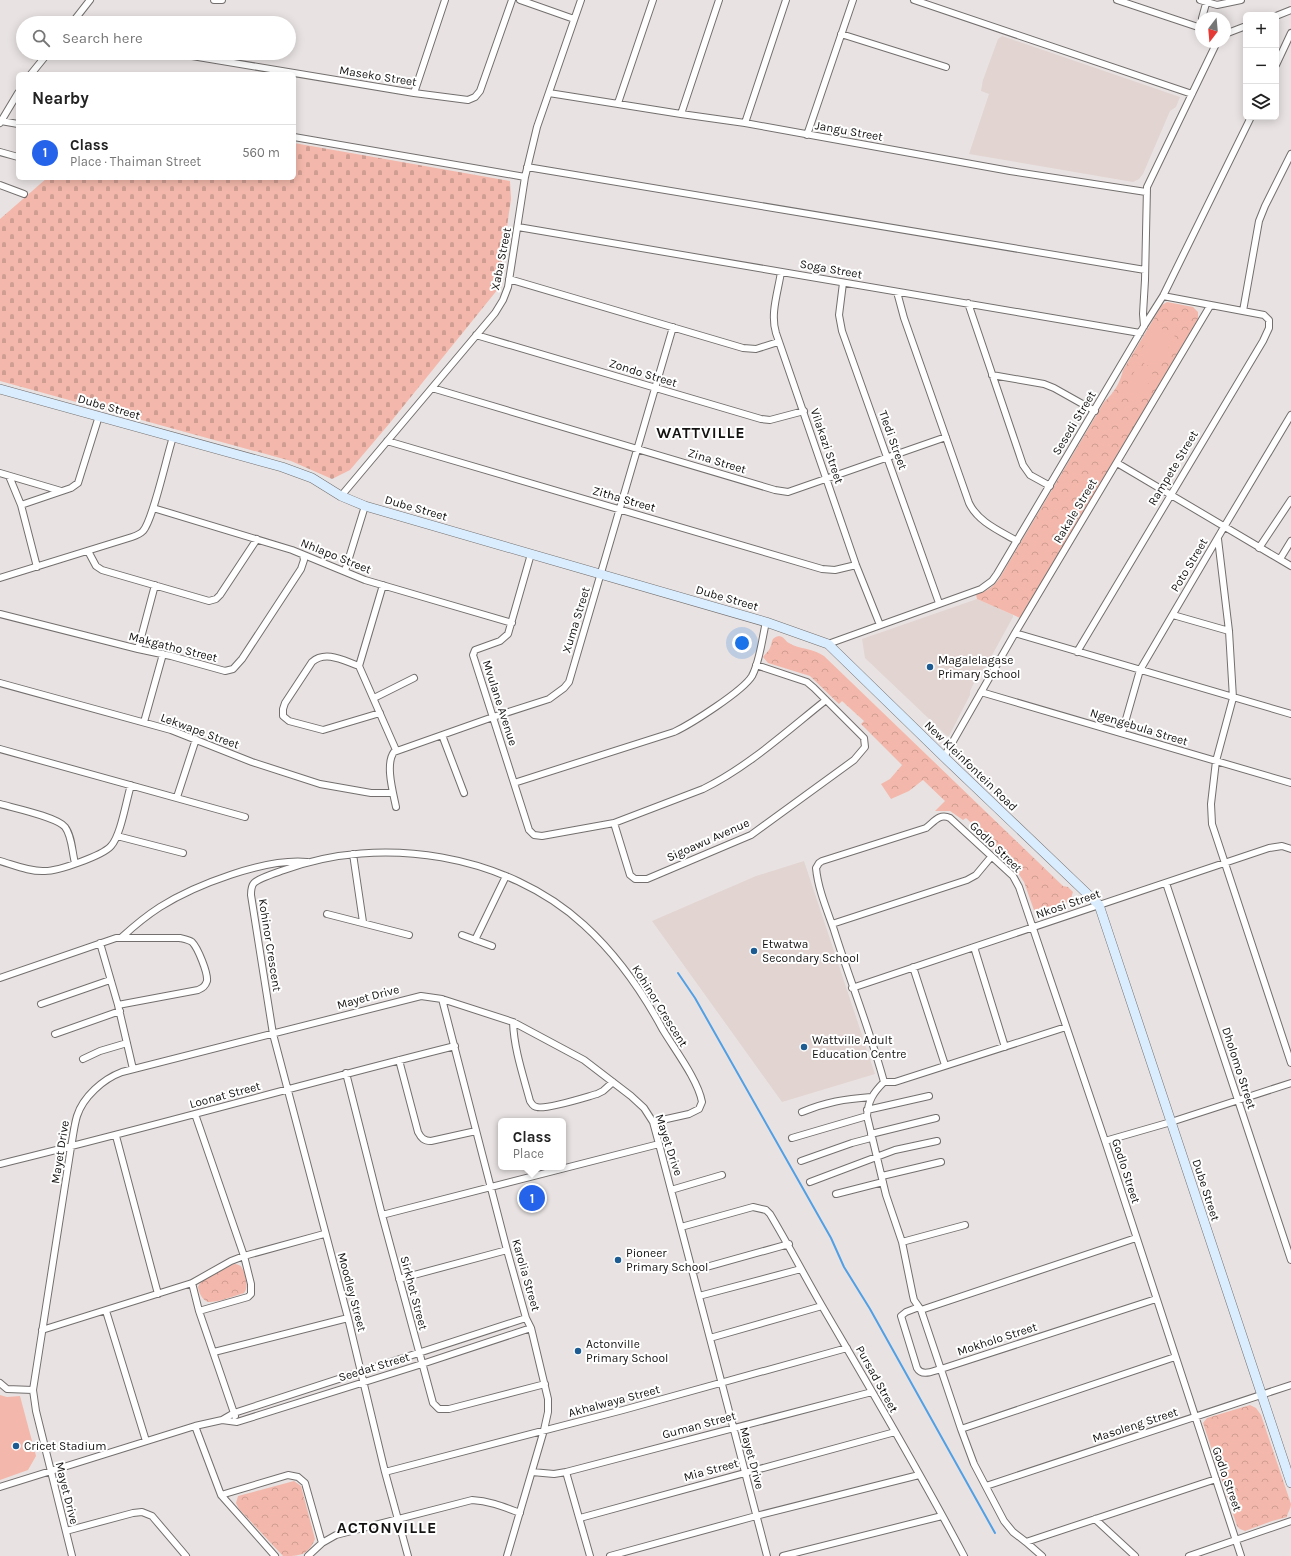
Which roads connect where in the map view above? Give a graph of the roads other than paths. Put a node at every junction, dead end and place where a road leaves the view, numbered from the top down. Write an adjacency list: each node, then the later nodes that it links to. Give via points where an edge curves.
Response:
1 (90, 0): 19 (street)
2 (214, 0): 3 (street)
3 (222, 0)
4 (445, 0): 35 (street)
5 (512, 0): 35 (street, Maseko Street, via 478,94 464,101)
6 (520, 0): 20 (street)
7 (581, 0): 20 (street, Xaba Street)
8 (653, 0): 38 (street)
9 (719, 0): 39 (street)
10 (786, 0): 42 (street)
11 (853, 0): 25 (street)
12 (914, 0): 36 (street)
13 (1117, 0): 21 (street)
14 (1241, 0): 15 (street, via 1217,4)
15 (1204, 1): 17 (street)
16 (1291, 10): 18 (street)
17 (1202, 12)
18 (1279, 15)
19 (77, 16)
20 (574, 19): 34 (street, Xaba Street)
21 (1195, 26)
22 (1243, 27): 23 (street)
23 (1231, 32)
24 (1291, 33): 27 (street)
25 (841, 34): 30 (street); 44 (street)
26 (1214, 48): 36 (street)
27 (1279, 59)
28 (42, 60): 31 (street)
29 (216, 60): 32 (street, Maseko Street)
30 (946, 67)
31 (33, 72)
32 (288, 72)
33 (296, 73): 35 (street, Maseko Street)
34 (549, 92): 38 (street, Jangu Street); 49 (street, Xaba Street)
35 (414, 93)
36 (1192, 94): 52 (street, via 1153,172)
37 (16, 96): 41 (street)
38 (618, 103): 39 (street, Jangu Street)
39 (681, 114): 42 (street, Jangu Street)
40 (1250, 120): 60 (street, Sesedi Street)
41 (0, 122): 43 (street)
42 (745, 123): 44 (street, Jangu Street)
43 (16, 124)
44 (807, 135): 52 (street, Jangu Street)
45 (296, 137): 50 (street)
46 (0, 152): 48 (street)
47 (1291, 154): 63 (street, via 1259,221)
48 (16, 156)
49 (527, 166): 50 (street, Xaba Street); 55 (street)
50 (525, 177): 54 (street, Xaba Street)
51 (0, 185): 53 (street)
52 (1146, 192): 55 (street)
53 (24, 194)
54 (518, 227): 56 (street, Soga Street); 57 (street, Xaba Street)
55 (1146, 270): 64 (street)
56 (781, 272): 58 (street, Soga Street); 68 (street, Vilakazi Street, via 774,322)
57 (509, 279): 65 (street); 67 (street, Xaba Street, via 503,300)
58 (843, 282): 59 (street, Soga Street); 81 (street, Tledi Street, via 839,314 842,331)
59 (897, 292): 61 (street, Soga Street); 78 (street)
60 (1163, 296): 62 (street); 64 (street, Sesedi Street)
61 (968, 303): 66 (street, Soga Street); 69 (street)
62 (1210, 306): 63 (street); 82 (street, Rakale Street)
63 (1243, 311): 88 (street, Rampete Street, via 1264,315 1270,323 1269,328)
64 (1144, 326): 66 (street, Sesedi Street)
65 (673, 327): 68 (street, via 751,349); 71 (street, Xuma Street)
66 (1140, 333): 74 (street, Sesedi Street)
67 (476, 334): 70 (street, Xaba Street); 71 (street, Zondo Street)
68 (778, 342): 73 (street, Vilakazi Street)
69 (992, 375): 74 (street, via 1044,384); 86 (street, via 1022,465 1030,475)
70 (432, 388): 79 (street, Xaba Street); 80 (street, Zina Street)
71 (656, 388): 73 (street, Zondo Street, via 766,420); 80 (street, Xuma Street)
72 (0, 389): 76 (street, Dube Street)
73 (804, 411): 85 (street, Vilakazi Street)
74 (1095, 411): 86 (street, Sesedi Street)
75 (1291, 415): 95 (street, Poto Street)
76 (100, 416): 77 (street, Dube Street); 87 (street, via 78,483)
77 (172, 437): 89 (street, Dube Street, via 293,470 312,478); 93 (street)
78 (946, 437): 81 (street, Zina Street); 98 (street, via 972,510 981,519)
79 (387, 441): 89 (street, Xaba Street); 94 (street, Zitha Street)
80 (638, 449): 85 (street, Zina Street, via 784,492 791,492); 94 (street, Xuma Street)
81 (887, 458): 85 (street, Zina Street); 113 (street, Tledi Street)
82 (1117, 463): 88 (street); 120 (street, Rakale Street)
83 (0, 473): 84 (street)
84 (9, 476): 87 (street); 91 (street)
85 (827, 479): 105 (street, Vilakazi Street)
86 (1050, 486): 98 (street, Sesedi Street)
87 (61, 491): 91 (street)
88 (1170, 495): 95 (street); 123 (street, Rampete Street)
89 (341, 496): 92 (street, Dube Street)
90 (1291, 500): 100 (street)
91 (21, 505): 107 (street)
92 (365, 506): 102 (street, Dube Street); 108 (street)
93 (153, 508): 96 (street, Nhlapo Street); 101 (street, via 139,534)
94 (620, 510): 105 (street, Zitha Street, via 822,569 835,570); 109 (street, Xuma Street)
95 (1224, 527): 97 (street, Poto Street); 100 (street)
96 (257, 539): 103 (street, Nhlapo Street); 111 (street, via 216,599 201,600)
97 (1218, 539): 115 (street, Poto Street); 119 (street)
98 (1017, 541): 113 (street, Sesedi Street, via 987,586)
99 (1291, 541): 104 (street)
100 (1259, 548): 104 (street)
101 (88, 551): 107 (street); 111 (street, via 96,566 102,570)
102 (531, 554): 109 (street, Dube Street); 117 (street, Mvulane Avenue)
103 (303, 555): 108 (street, Nhlapo Street); 124 (street, Makgatho Street, via 301,569 233,669 218,670)
104 (1280, 559): 106 (street)
105 (856, 564): 118 (street, Vilakazi Street)
106 (1291, 566)
107 (37, 567): 110 (street)
108 (344, 571): 112 (street, Nhlapo Street)
109 (601, 574): 116 (street, Dube Street); 136 (street, Xuma Street, via 569,682 549,700)
110 (0, 578)
111 (155, 585): 122 (street)
112 (383, 585): 117 (street, Nhlapo Street); 126 (street)
113 (939, 603): 118 (street, Sesedi Street)
114 (0, 614): 122 (street, Makgatho Street)
115 (1173, 615): 119 (street); 127 (street, Poto Street)
116 (766, 622): 121 (street, Dube Street); 125 (street)
117 (512, 623): 136 (street, Mvulane Avenue, via 506,637 473,652)
118 (880, 625): 121 (street, Sesedi Street)
119 (1229, 631): 132 (street)
120 (1015, 633): 123 (street); 130 (street, Rakale Street)
121 (828, 644): 143 (street, New Kleinfontein Road)
122 (138, 649): 124 (street, Makgatho Street)
123 (1077, 652): 127 (street)
124 (163, 654): 137 (street)
125 (756, 665): 133 (street, via 803,680); 145 (street, via 747,683 685,727)
126 (359, 666): 131 (street); 134 (street, via 330,656 317,658 285,703 283,716 289,721 323,730)
127 (1140, 670): 132 (street); 138 (street, Poto Street)
128 (414, 678): 131 (street)
129 (0, 683): 137 (street, Lekwape Street)
130 (981, 692): 138 (street, Ngengebula Street); 143 (street, Rakale Street)
131 (374, 698): 134 (street)
132 (1233, 698): 135 (street); 144 (street)
133 (826, 700): 154 (street, Mvulane Avenue, via 717,782); 154 (street, Sigoawu Avenue, via 861,733 866,741 864,750 751,835 647,879 635,879 630,875)
134 (380, 713): 142 (street)
135 (1291, 714)
136 (493, 716): 139 (street, Xuma Street); 145 (street, Mvulane Avenue)
137 (144, 722): 140 (street, Lekwape Street)
138 (1122, 733): 144 (street, Ngengebula Street)
139 (442, 735): 142 (street, Xuma Street); 149 (street)
140 (196, 739): 148 (street, Lekwape Street, via 252,762 320,784 370,793); 150 (street)
141 (0, 749): 147 (street)
142 (396, 750): 148 (street, via 390,762)
143 (944, 757): 167 (street, New Kleinfontein Road)
144 (1216, 761): 146 (street, Ngengebula Street); 162 (street, via 1211,815)
145 (514, 783): 154 (street, Mvulane Avenue, via 529,830 537,836)
146 (1291, 783)
147 (130, 785): 150 (street); 155 (street)
148 (393, 793): 152 (street)
149 (464, 793)
150 (177, 797): 153 (street)
151 (0, 804): 163 (street, via 50,818 62,824 68,833)
152 (396, 807)
153 (245, 817)
154 (614, 823)
155 (117, 836): 157 (street); 163 (street, via 107,850)
156 (1291, 850): 162 (street, Nkosi Street, via 1274,846)
157 (183, 853)
158 (353, 854): 161 (street, Kohinor Crescent); 165 (street, Kohinor Crescent, via 399,852 460,860); 169 (street)
159 (991, 857): 170 (street, via 976,875 966,880); 170 (street, Godlo Street, via 950,818 940,817 926,828 822,862 817,865 816,874); 171 (street, Godlo Street, via 1018,883)
160 (1, 862): 163 (street, via 37,871); 164 (street)
161 (310, 862): 174 (street, via 281,863 223,878 160,907); 189 (street, Kohinor Crescent, via 255,882 251,888)
162 (1225, 862): 166 (street, Nkosi Street); 195 (street)
163 (75, 863)
164 (0, 869)
165 (506, 876): 175 (street); 210 (street, Kohinor Crescent, via 539,893 583,924 623,966 647,1002 694,1082 702,1102 701,1107 695,1111)
166 (1166, 883): 167 (street, Nkosi Street); 205 (street, Dholomo Street)
167 (1099, 905): 171 (street, Nkosi Street); 211 (street, Dube Street)
168 (327, 914): 169 (street)
169 (363, 922): 172 (street)
170 (832, 924): 182 (street)
171 (1033, 928): 178 (street, Nkosi Street); 187 (street, Godlo Street)
172 (409, 935)
173 (462, 935): 175 (street)
174 (122, 937): 176 (street); 185 (street, via 188,940 197,948 207,980 204,987 198,990)
175 (475, 940): 177 (street)
176 (100, 943): 180 (street); 181 (street)
177 (492, 946)
178 (974, 947): 179 (street, Nkosi Street); 192 (street)
179 (913, 967): 182 (street, Nkosi Street); 196 (street)
180 (0, 978)
181 (110, 980): 184 (street); 185 (street)
182 (852, 988): 200 (street)
183 (442, 999): 186 (street, Mayet Drive); 189 (street, Mayet Drive, via 415,996); 191 (street, Karolia Street)
184 (41, 1004)
185 (119, 1008): 188 (street); 190 (street)
186 (512, 1022): 199 (street, Mayet Drive, via 584,1060); 199 (street, via 513,1036 530,1101 534,1107 549,1106 597,1094)
187 (1066, 1027): 192 (street); 217 (street, Godlo Street)
188 (55, 1034)
189 (272, 1034): 197 (street, Mayet Drive); 202 (street, Moodley Street)
190 (127, 1043): 193 (street); 197 (street)
191 (455, 1046): 194 (street, Loonat Street); 212 (street, Karolia Street)
192 (1005, 1047): 196 (street)
193 (84, 1059)
194 (399, 1060): 198 (street, Loonat Street); 212 (street, via 421,1138 432,1141)
195 (1291, 1063)
196 (945, 1065): 200 (street, via 895,1082)
197 (133, 1069): 219 (street, Mayet Drive, via 108,1078 85,1102 77,1117)
198 (346, 1073): 202 (street, Loonat Street); 232 (street, Sirkhot Street)
199 (613, 1082): 210 (street, Mayet Drive, via 639,1103)
200 (884, 1082): 203 (street)
201 (1291, 1083): 205 (street)
202 (286, 1090): 208 (street, Loonat Street); 235 (street, Moodley Street)
203 (871, 1096): 206 (street, via 829,1102); 207 (street)
204 (929, 1096): 207 (street)
205 (1238, 1100): 211 (street); 241 (street, Dholomo Street)
206 (802, 1112)
207 (867, 1113): 214 (street); 215 (street)
208 (195, 1114): 213 (street, Loonat Street); 240 (street)
209 (936, 1118): 214 (street)
210 (653, 1122): 218 (street, Mayet Drive)
211 (1172, 1122): 217 (street); 272 (street, Dube Street)
212 (476, 1131): 229 (street, Karolia Street)
213 (116, 1136): 219 (street, Loonat Street); 246 (street)
214 (871, 1136): 220 (street); 221 (street)
215 (792, 1138)
216 (936, 1140): 220 (street, via 895,1150)
217 (1105, 1141): 236 (street, Godlo Street)
218 (659, 1144): 224 (street); 230 (street, Mayet Drive)
219 (71, 1147): 223 (street, Loonat Street); 256 (street, Mayet Drive)
220 (877, 1158): 227 (street); 228 (street)
221 (801, 1161)
222 (941, 1162): 227 (street)
223 (0, 1164)
224 (566, 1168)
225 (560, 1170): 229 (street)
226 (722, 1175): 230 (street)
227 (882, 1179): 231 (street); 237 (street)
228 (810, 1182)
229 (491, 1188): 232 (street); 239 (street, Karolia Street)
230 (671, 1190): 234 (street, Mayet Drive)
231 (836, 1194)
232 (382, 1215): 244 (street, Sirkhot Street)
233 (964, 1225): 237 (street)
234 (681, 1227): 238 (street, Pursad Street, via 753,1207 766,1210 770,1214); 243 (street, Mayet Drive)
235 (324, 1234): 240 (street); 253 (street, Moodley Street)
236 (1136, 1238): 248 (street, Godlo Street); 250 (street)
237 (902, 1242): 250 (street, via 912,1296)
238 (789, 1244): 242 (street, Pursad Street); 243 (street)
239 (507, 1250): 244 (street); 254 (street, Karolia Street)
240 (244, 1256): 245 (street, via 230,1261); 252 (street, via 251,1284 248,1297)
241 (1291, 1260)
242 (801, 1269): 247 (street); 249 (street, Pursad Street)
243 (692, 1271): 247 (street, Mayet Drive)
244 (399, 1279): 260 (street, Sirkhot Street)
245 (192, 1283): 246 (street); 252 (street)
246 (158, 1294): 251 (street)
247 (698, 1296): 257 (street, Mayet Drive)
248 (1156, 1299): 261 (street, Godlo Street); 263 (street, Mokholo Street)
249 (822, 1306): 257 (street); 258 (street, Pursad Street)
250 (920, 1308): 263 (street); 263 (street, Mokholo Street, via 901,1316 917,1368 923,1373)
251 (106, 1310): 256 (street); 282 (street)
252 (199, 1311): 259 (street)
253 (348, 1318): 259 (street); 264 (street, Moodley Street)
254 (526, 1318): 255 (street, Karolia Street); 260 (street, Seedat Street)
255 (531, 1328): 262 (street, Seedat Street); 267 (street, Karolia Street)
256 (42, 1330): 270 (street, Mayet Drive)
257 (710, 1338): 268 (street, Mayet Drive)
258 (847, 1348): 268 (street, Akhalwaya Street); 271 (street, Pursad Street)
259 (214, 1352): 273 (street)
260 (419, 1353): 262 (street, Sirkhot Street); 264 (street, Seedat Street)
261 (1175, 1357): 274 (street, Godlo Street); 279 (street)
262 (422, 1364): 265 (street, Seedat Street); 267 (street, Sirkhot Street, via 433,1403 444,1410)
263 (941, 1369): 279 (street)
264 (361, 1372): 265 (street, Moodley Street); 273 (street, Seedat Street)
265 (364, 1381): 276 (street, Seedat Street); 284 (street, Moodley Street)
266 (0, 1383): 270 (street, via 7,1389)
267 (545, 1384): 280 (street, Karolia Street, via 548,1405)
268 (721, 1384): 278 (street, Mayet Drive); 280 (street, Akhalwaya Street)
269 (1291, 1385): 272 (street, Masoleng Street)
270 (33, 1390): 283 (street, Mayet Drive)
271 (872, 1392): 278 (street, Guman Street); 281 (street, Pursad Street)
272 (1261, 1394): 274 (street, Masoleng Street); 290 (street, Dube Street)
273 (234, 1413): 275 (street, Seedat Street); 276 (street)
274 (1195, 1417): 289 (street, Godlo Street); 291 (street, Masoleng Street)
275 (222, 1420): 276 (street, Seedat Street); 277 (street, Seedat Street)
276 (236, 1422)
277 (195, 1426): 282 (street, Seedat Street); 293 (street)
278 (733, 1428): 286 (street, Guman Street); 287 (street, Mayet Drive)
279 (961, 1429): 291 (street)
280 (544, 1430): 284 (street, Akhalwaya Street); 285 (street, Karolia Street)
281 (895, 1432): 287 (street, Mia Street); 288 (street, Pursad Street)
282 (146, 1441): 283 (street, Seedat Street)
283 (50, 1472): 292 (street, Seedat Street); 301 (street, Mayet Drive)
284 (386, 1472): 297 (street, Moodley Street)
285 (532, 1472): 286 (street, Guman Street); 294 (street, Karolia Street)
286 (566, 1472): 298 (street)
287 (745, 1472): 295 (street, Mayet Drive); 298 (street, Mia Street)
288 (919, 1475): 295 (street); 296 (street, Pursad Street)
289 (1216, 1479): 299 (street); 302 (street, Godlo Street)
290 (1291, 1483)
291 (986, 1486): 303 (street, via 1004,1521)
292 (0, 1487)
293 (221, 1495): 304 (street, via 288,1475 298,1477 305,1483); 307 (street)
294 (520, 1513): 297 (street, via 498,1504 472,1500); 310 (street, Karolia Street)
295 (756, 1516): 312 (street); 313 (street, Mayet Drive)
296 (942, 1516): 314 (street); 315 (street, Pursad Street)
297 (399, 1518): 304 (street, via 336,1535); 309 (street, Moodley Street)
298 (580, 1518): 311 (street)
299 (1095, 1519): 303 (street); 317 (street)
300 (1291, 1521): 302 (street)
301 (66, 1531): 305 (street, Mayet Drive); 306 (street, via 142,1512 152,1516)
302 (1236, 1540): 318 (street); 319 (street, Godlo Street)
303 (1026, 1542): 316 (street)
304 (322, 1543): 308 (street)
305 (72, 1556)
306 (186, 1556)
307 (275, 1556)
308 (308, 1556)
309 (408, 1556)
310 (507, 1556)
311 (590, 1556)
312 (610, 1556)
313 (767, 1556)
314 (783, 1556)
315 (964, 1556)
316 (1042, 1556)
317 (1135, 1556)
318 (1189, 1556)
319 (1241, 1556)

